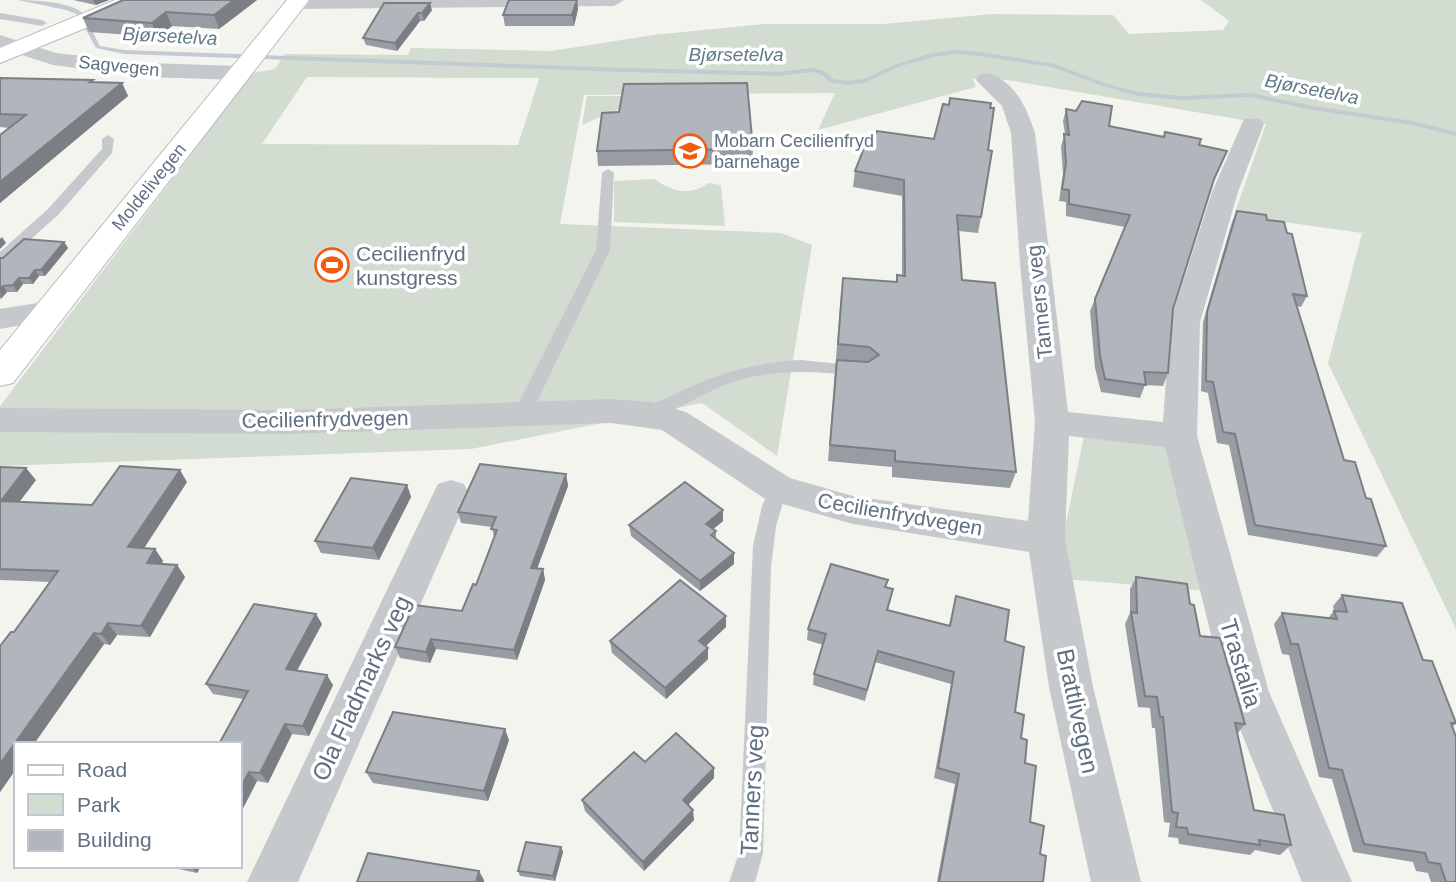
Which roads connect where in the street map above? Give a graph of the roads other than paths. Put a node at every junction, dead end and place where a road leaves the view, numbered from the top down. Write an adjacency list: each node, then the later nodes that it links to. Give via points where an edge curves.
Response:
1 (134, 0): 6 (main road)
2 (614, 0): 3 (street)
3 (297, 2): 7 (main road, Moldelivegen)
4 (0, 16): 5 (lane)
5 (41, 23)
6 (6, 48): 7 (street, Sagvegen, via 53,59 147,70)
7 (240, 73): 13 (main road, Moldelivegen)
8 (987, 79): 20 (street, Tanners veg, via 1013,103 1023,133)
9 (1252, 124): 21 (street, Trastalia, via 1185,322)
10 (108, 139): 12 (lane, via 108,150 53,212)
11 (608, 173): 17 (lane, via 603,250)
12 (0, 259)
13 (50, 311): 14 (street); 16 (main road, Moldelivegen)
14 (0, 319)
15 (866, 372): 18 (lane, via 779,366 721,379)
16 (0, 374)
17 (522, 414): 18 (street, Cecilienfrydvegen); 19 (street, Cecilienfrydvegen, via 288,422)
18 (650, 414): 22 (street, Cecilienfrydvegen, via 674,421)
19 (0, 420)
20 (1052, 422): 21 (street); 24 (street, Tanners veg)
21 (1180, 436): 28 (street, Trastalia, via 1247,692)
22 (778, 488): 24 (street, Cecilienfrydvegen, via 853,510); 26 (lane, Tanners veg, via 767,527 760,592 751,853)
23 (451, 494): 25 (street, Ola Fladmarks veg)
24 (1046, 539): 27 (street, Brattlivegen, via 1071,687)
25 (272, 882)
26 (742, 882)
27 (1116, 882)
28 (1327, 882)

